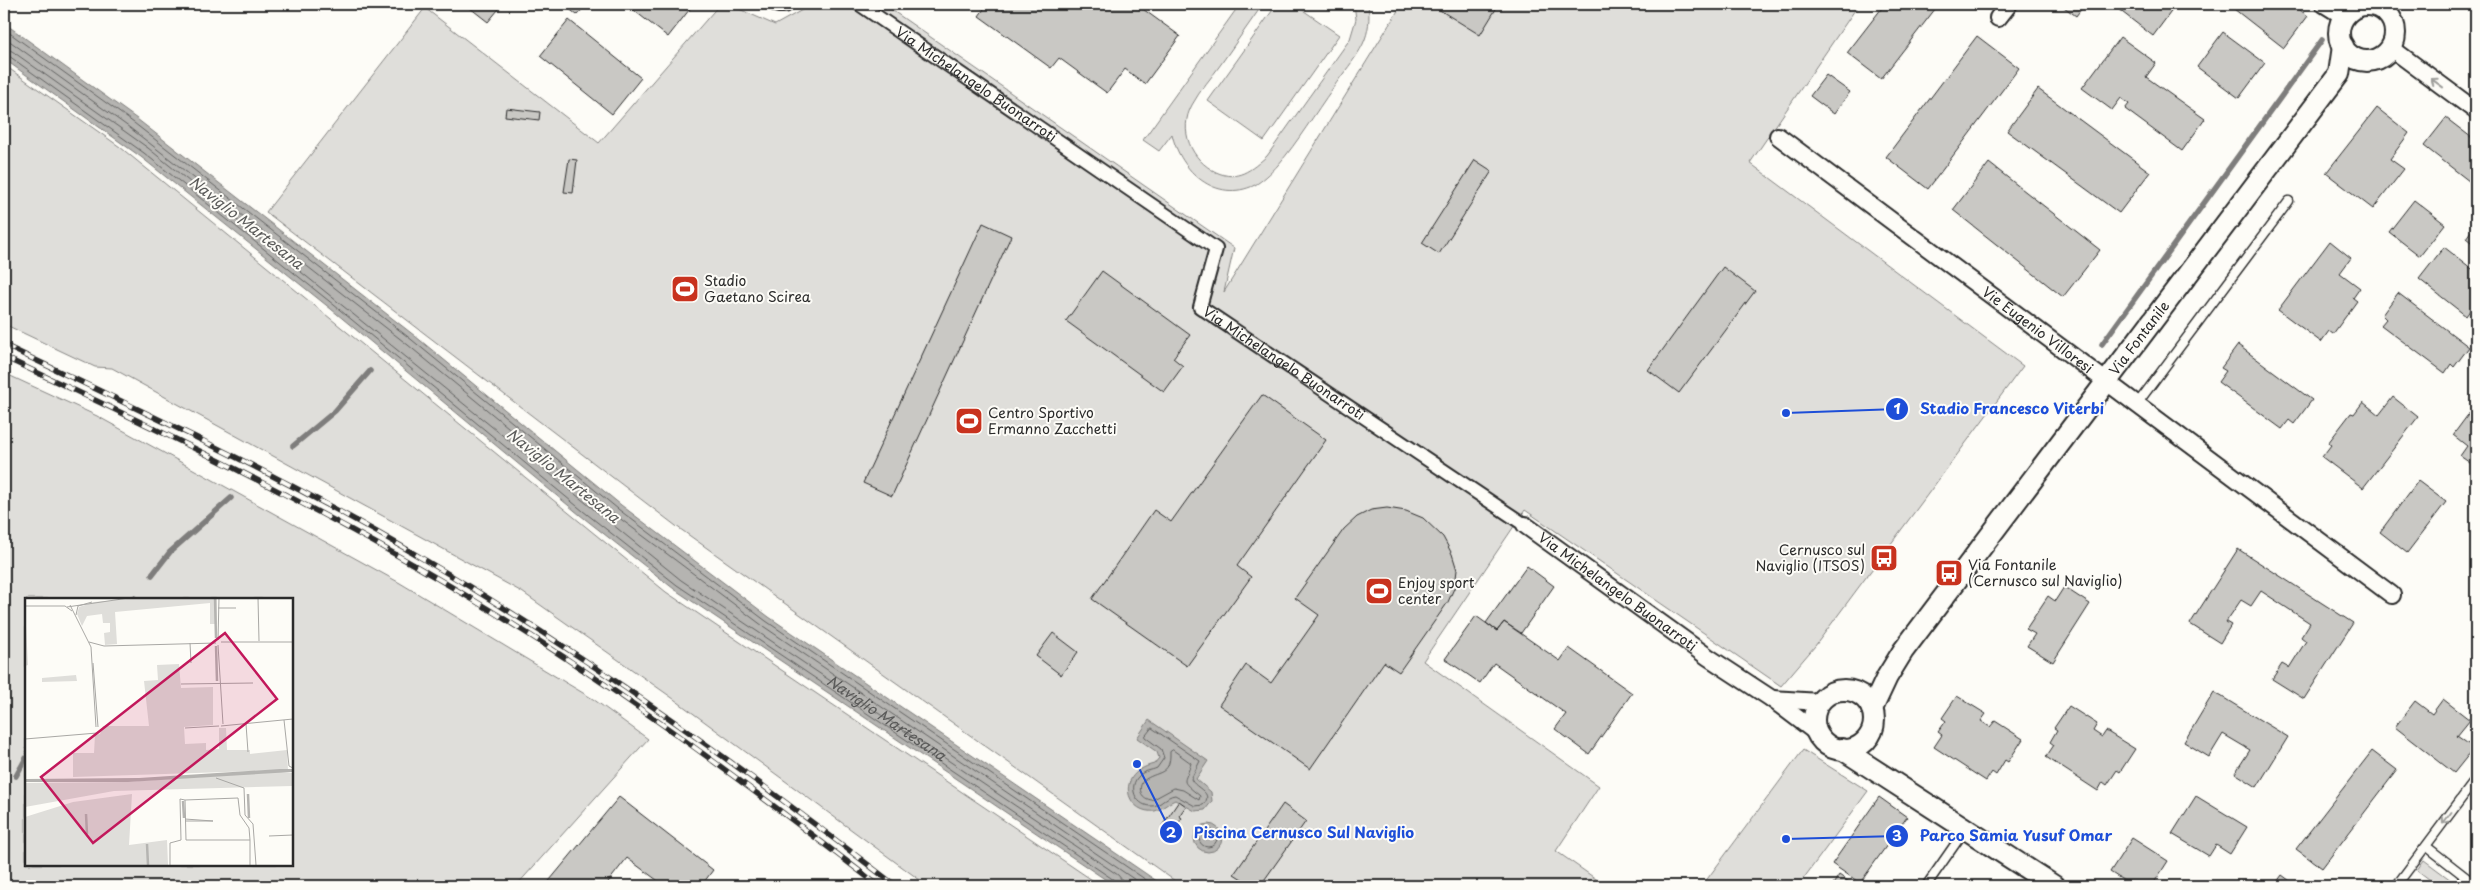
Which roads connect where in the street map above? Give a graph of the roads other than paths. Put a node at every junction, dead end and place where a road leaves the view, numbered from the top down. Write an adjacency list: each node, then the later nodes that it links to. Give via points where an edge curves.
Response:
1 (778, 4): 2 (street)
2 (785, 4)
3 (859, 4): 18 (street, Via Michelangelo Buonarroti, via 1216,249 1200,307)
4 (2009, 4): 8 (street)
5 (2324, 4): 7 (street)
6 (2384, 8): 7 (street, via 2356,7); 10 (street, via 2395,33)
7 (2345, 17): 9 (street, via 2339,33)
8 (1998, 18)
9 (2343, 46): 11 (street, via 2350,55); 12 (street, Via Fontanile)
10 (2391, 48): 11 (street, via 2381,57); 13 (street, one-way to 10)
11 (2367, 61): 12 (street, Via Fontanile)
12 (2339, 74): 16 (street, Via Fontanile)
13 (2476, 111)
14 (1778, 136): 16 (street, Vie Eugenio Villoresi)
15 (2289, 201): 17 (lane)
16 (2107, 382): 17 (street, Vie Eugenio Villoresi); 20 (street, Via Fontanile)
17 (2137, 404): 19 (street, Vie Eugenio Villoresi)
18 (1525, 526): 22 (street, Via Michelangelo Buonarroti, via 1708,658)
19 (2392, 595)
20 (1903, 651): 21 (street, Via Fontanile, via 1881,672); 24 (street, Via Fontanile)
21 (1853, 691): 23 (street, via 1833,692); 24 (street, via 1865,698)
22 (1772, 699): 23 (street, Via Michelangelo Buonarroti); 25 (street, Via Michelangelo Buonarroti)
23 (1820, 702): 25 (street, via 1814,715)
24 (1872, 709): 26 (street, via 1873,724)
25 (1817, 732): 27 (street, via 1830,746)
26 (1865, 741): 27 (street); 29 (street)
27 (1842, 749): 29 (street)
28 (2476, 779): 31 (lane, one-way to 31)
29 (1890, 782): 30 (street)
30 (1965, 830): 34 (lane); 35 (street)
31 (2426, 846): 32 (lane); 33 (lane)
32 (2476, 884)
33 (2399, 885)
34 (1926, 886)
35 (2054, 886)

